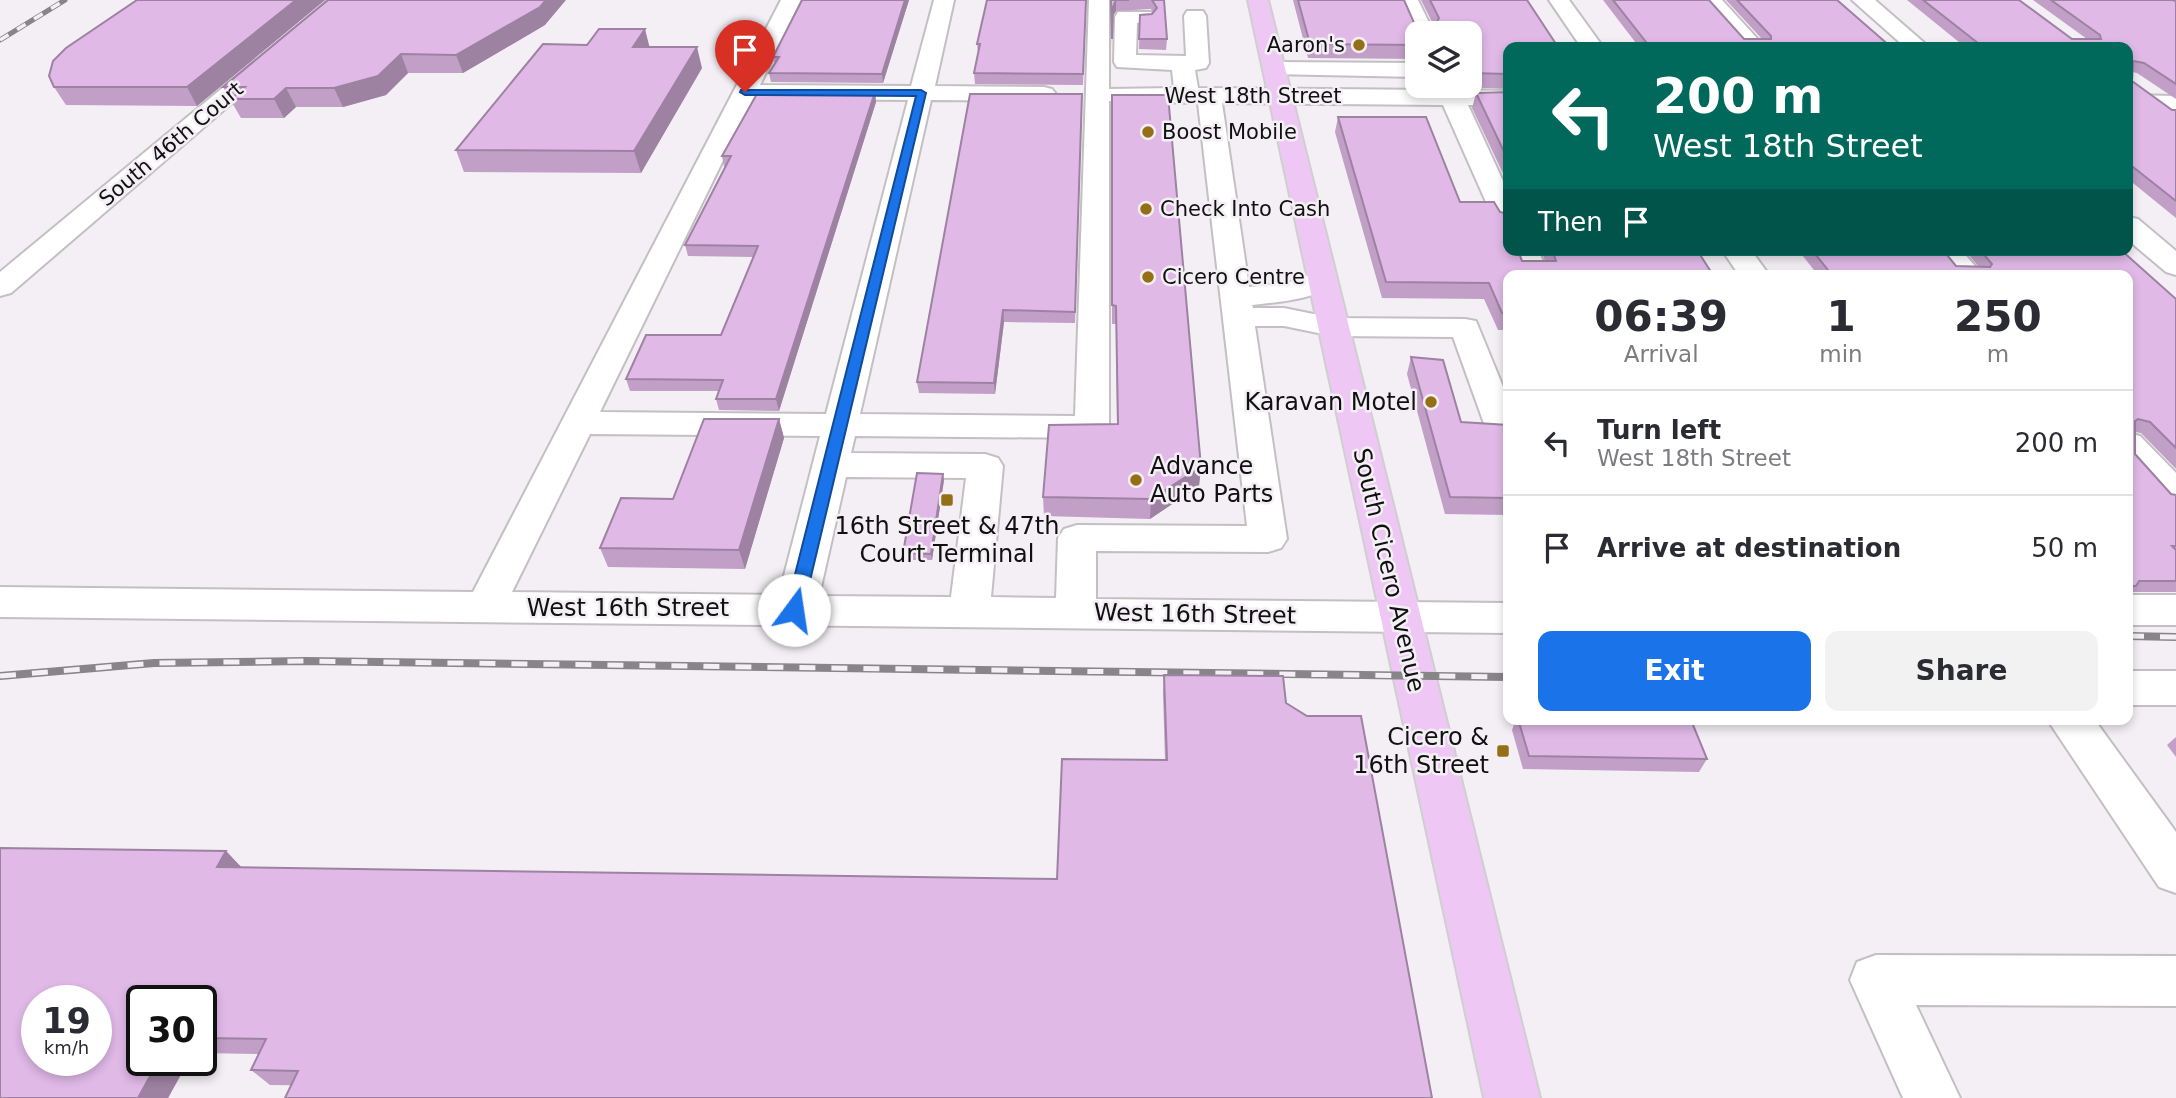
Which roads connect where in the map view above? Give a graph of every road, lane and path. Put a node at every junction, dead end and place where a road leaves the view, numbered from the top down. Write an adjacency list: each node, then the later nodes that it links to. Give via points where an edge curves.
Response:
1 (342, 0): 36 (street, South 46th Court)
2 (791, 0): 21 (street)
3 (944, 0): 22 (street)
4 (1099, 0): 23 (street)
5 (1258, 0): 18 (main road, South Cicero Avenue)
6 (1408, 0): 12 (street)
7 (1559, 0): 13 (street)
8 (1710, 0): 14 (street)
9 (1862, 0): 15 (street)
10 (1195, 16): 16 (street, via 1198,63)
11 (1143, 17): 16 (street, via 1126,17 1125,62)
12 (1418, 21)
13 (1588, 42)
14 (1749, 42)
15 (1911, 42)
16 (1183, 63): 25 (street)
17 (1405, 71): 18 (street)
18 (1277, 83): 20 (street, West 18th Street); 25 (street, West 18th Street); 35 (main road, South Cicero Avenue)
19 (2133, 83): 29 (street)
20 (1405, 90)
21 (745, 92): 22 (street, West 18th Street); 39 (street)
22 (921, 93): 23 (street, West 18th Street); 40 (street)
23 (1097, 95): 25 (street, West 18th Street); 40 (street, via 1092,427)
24 (1482, 95): 26 (street, West 18th Street)
25 (1198, 96): 37 (street)
26 (1503, 97)
27 (1452, 98): 30 (street)
28 (2133, 102): 29 (street)
29 (2171, 106)
30 (1503, 209)
31 (2133, 229): 33 (street)
32 (1951, 256): 34 (street)
33 (2176, 266)
34 (1963, 270)
35 (1322, 279): 37 (street); 38 (main road, South Cicero Avenue)
36 (0, 287)
37 (1237, 307): 38 (street); 51 (street, via 1268,539 1077,538)
38 (1333, 327): 41 (street, via 1465,328); 52 (main road, South Cicero Avenue)
39 (579, 423): 40 (street); 46 (street)
40 (840, 425): 43 (street)
41 (1503, 429)
42 (2133, 449): 44 (street)
43 (830, 465): 47 (street); 50 (street, via 985,466)
44 (2176, 495)
45 (0, 602): 46 (street, West 16th Street)
46 (485, 607): 47 (street, West 16th Street)
47 (794, 610): 50 (street, West 16th Street)
48 (2133, 610): 49 (street)
49 (2176, 610)
50 (970, 611): 51 (street, West 16th Street)
51 (1076, 613): 52 (street, West 16th Street)
52 (1400, 617): 53 (street, West 16th Street); 59 (main road, South Cicero Avenue)
53 (1503, 618)
54 (2133, 688): 55 (street)
55 (2176, 688)
56 (2073, 725): 57 (street)
57 (2176, 871)
58 (2176, 981): 60 (street, via 1876,980)
59 (1512, 1098)
60 (1932, 1098)

